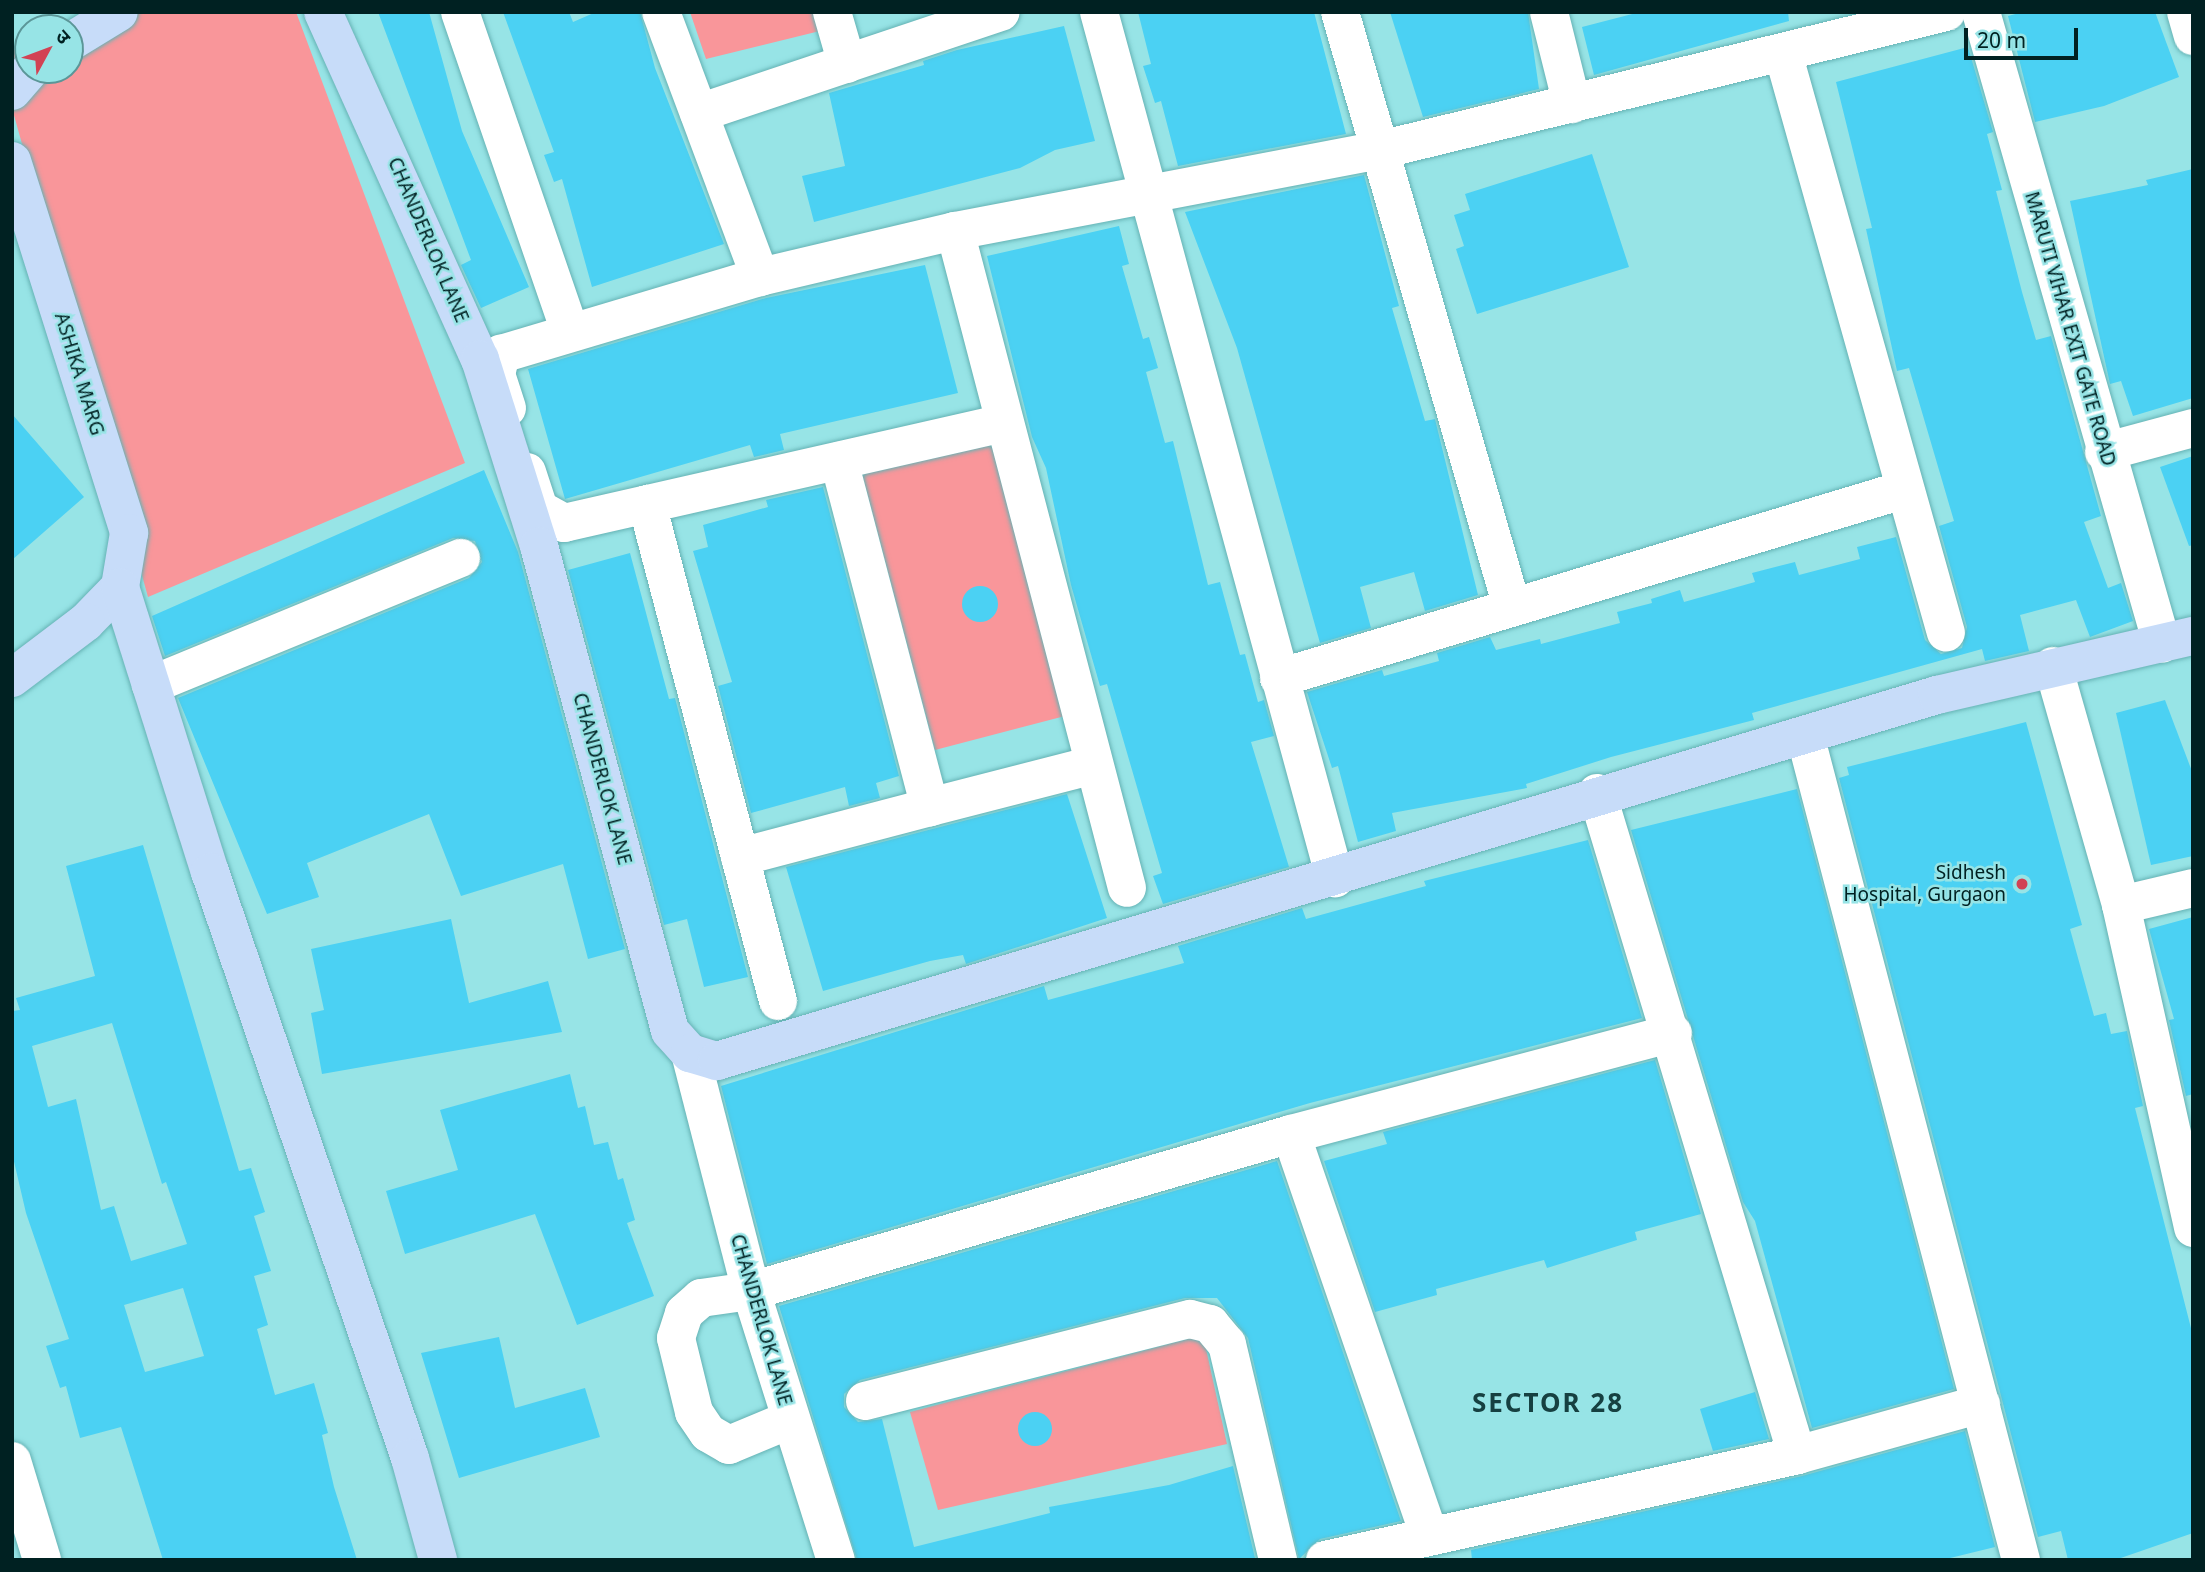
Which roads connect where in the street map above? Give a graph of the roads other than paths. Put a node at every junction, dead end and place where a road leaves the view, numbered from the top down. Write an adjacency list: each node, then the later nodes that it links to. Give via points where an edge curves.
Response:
1 (119, 12): 12 (street)
2 (323, 12): 49 (street, CHANDERLOK LANE, via 480,359 539,546 670,1031)
3 (460, 12): 22 (street)
4 (662, 12): 16 (street)
5 (832, 12): 14 (street)
6 (1001, 12): 14 (street)
7 (1099, 12): 19 (street)
8 (1340, 12): 17 (street)
9 (1549, 12): 15 (street)
10 (1946, 12): 13 (street)
11 (1980, 12): 25 (street, MARUTI VIHAR EXIT GATE ROAD)
12 (84, 33)
13 (1783, 53): 15 (street); 27 (street)
14 (847, 64): 16 (street)
15 (1572, 104): 17 (street)
16 (699, 113): 21 (street)
17 (1376, 151): 19 (street); 31 (street)
18 (12, 162): 30 (street, ASHIKA MARG, via 129,534 129,561)
19 (1145, 195): 20 (street); 36 (street)
20 (955, 231): 21 (street); 23 (street)
21 (760, 277): 22 (street)
22 (570, 332): 28 (street, via 501,354 496,374 539,509 564,523)
23 (1004, 423): 26 (street); 39 (street)
24 (2193, 428): 25 (street)
25 (2104, 452): 33 (street, MARUTI VIHAR EXIT GATE ROAD)
26 (839, 461): 28 (street); 41 (street)
27 (1903, 490): 31 (street); 32 (street)
28 (647, 505): 42 (street)
29 (461, 558): 37 (street)
30 (120, 587): 35 (street, via 86,622); 37 (street)
31 (1512, 607): 36 (street)
32 (1946, 633)
33 (2178, 640): 34 (street)
34 (2053, 666): 38 (street); 46 (street)
35 (12, 678)
36 (1279, 678): 43 (street)
37 (151, 685): 62 (street, via 410,1458)
38 (1805, 735): 40 (street); 55 (street)
39 (1094, 765): 41 (street); 44 (street)
40 (1597, 793): 43 (street); 48 (street)
41 (930, 807): 42 (street)
42 (740, 857): 47 (street)
43 (1335, 878): 49 (street, via 717,1061)
44 (1127, 888)
45 (2193, 888): 46 (street)
46 (2121, 905): 50 (street)
47 (778, 1001)
48 (1673, 1033): 51 (street); 57 (street)
49 (690, 1053): 53 (street, CHANDERLOK LANE)
50 (2180, 1113): 52 (street)
51 (1291, 1135): 53 (street); 59 (street)
52 (2193, 1228)
53 (751, 1291): 56 (street, CHANDERLOK LANE); 56 (street, via 701,1298 684,1313 676,1338 694,1412 708,1433 729,1445)
54 (865, 1401): 64 (street, via 1190,1319 1210,1324 1227,1344)
55 (1981, 1404): 57 (street); 60 (street)
56 (789, 1420): 63 (street, CHANDERLOK LANE)
57 (1797, 1455): 59 (street)
58 (12, 1461): 61 (street)
59 (1429, 1535): 65 (street)
60 (2013, 1558)
61 (42, 1560)
62 (438, 1560)
63 (836, 1560)
64 (1278, 1560)
65 (1325, 1560)

